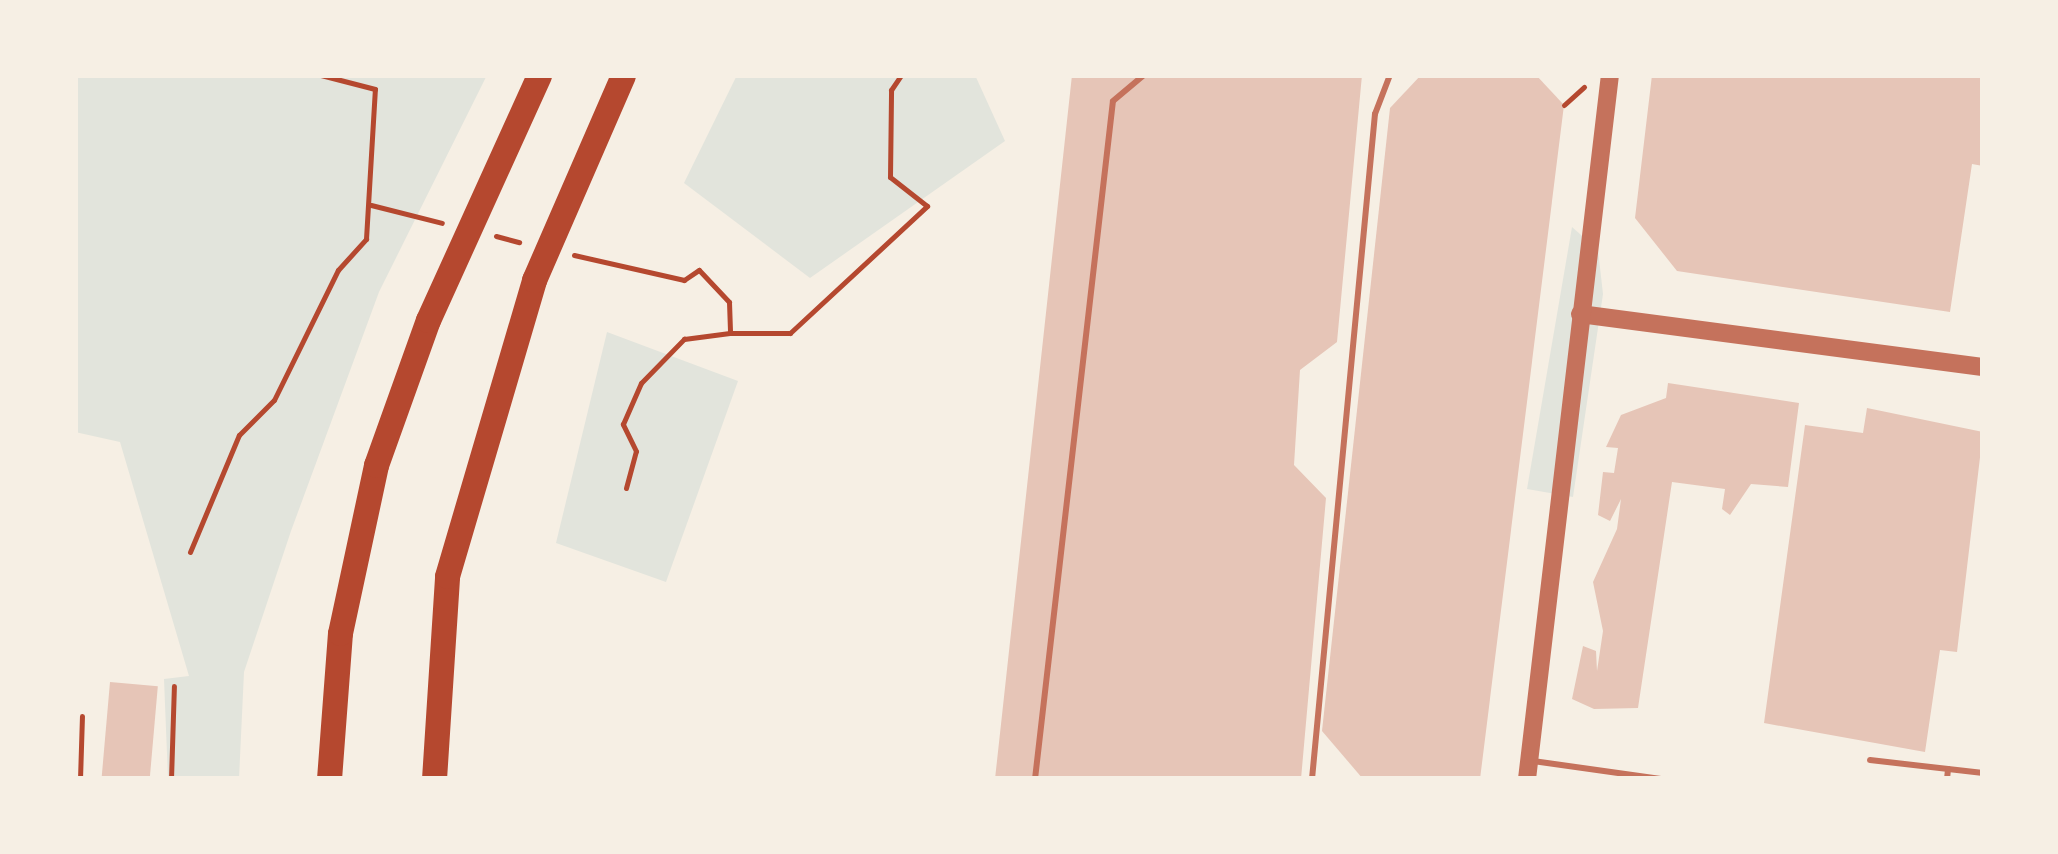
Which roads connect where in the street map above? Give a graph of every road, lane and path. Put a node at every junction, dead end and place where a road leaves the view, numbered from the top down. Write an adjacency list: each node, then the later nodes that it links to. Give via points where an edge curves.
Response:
1 (321, 75): 8 (path, via 375,90)
2 (539, 75): 26 (highway, via 428,320 376,464 340,633)
3 (623, 75): 27 (highway, via 534,280 446,576)
4 (901, 75): 14 (path, via 891,90 890,176 926,206 790,333)
5 (1144, 75): 28 (lane, via 1113,101)
6 (1390, 75): 29 (lane, via 1375,114)
7 (1610, 75): 13 (street)
8 (371, 205): 9 (path); 17 (path, via 366,239 338,270 274,400 239,435)
9 (448, 224)
10 (487, 234): 11 (path)
11 (526, 244)
12 (564, 253): 14 (path, via 642,272 711,277 729,302)
13 (1580, 314): 15 (street); 22 (street)
14 (730, 332): 16 (path, via 684,339 642,383 623,424 636,451)
15 (1983, 368)
16 (626, 488)
17 (190, 552)
18 (174, 686): 25 (path)
19 (82, 716): 24 (path)
20 (1870, 760): 21 (lane)
21 (1948, 769): 23 (lane); 31 (lane)
22 (1528, 770): 30 (lane)
23 (1983, 773)
24 (80, 779)
25 (171, 779)
26 (329, 779)
27 (434, 779)
28 (1036, 779)
29 (1312, 779)
30 (1661, 779)
31 (1947, 779)

